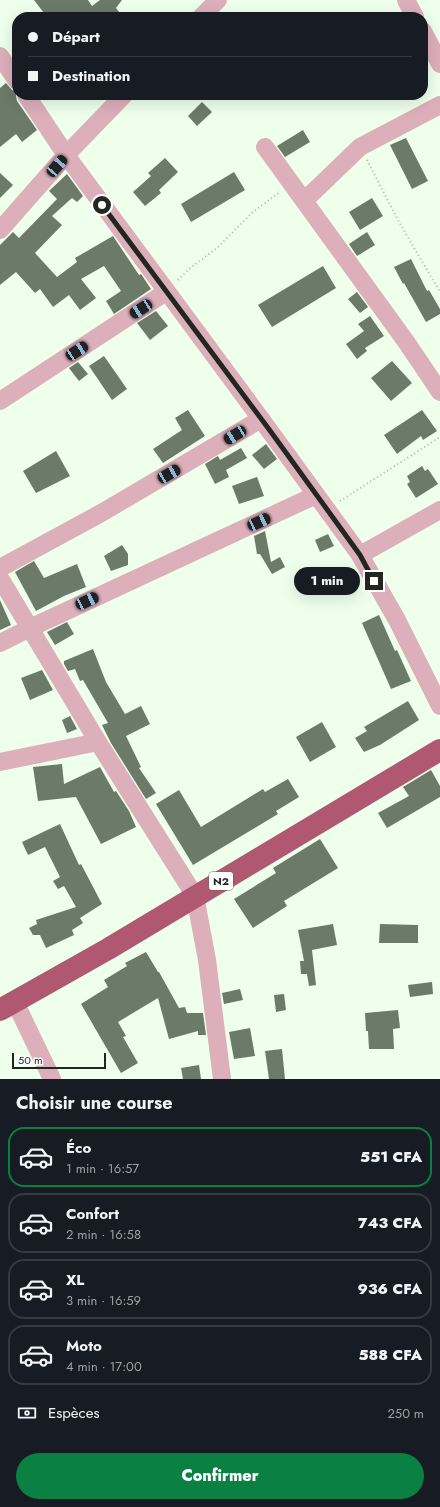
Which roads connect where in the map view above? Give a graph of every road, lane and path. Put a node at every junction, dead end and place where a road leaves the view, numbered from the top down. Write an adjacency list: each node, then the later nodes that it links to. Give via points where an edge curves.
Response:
1 (218, 0): 3 (street)
2 (406, 0): 4 (street)
3 (206, 12)
4 (412, 12)
5 (428, 39): 7 (street)
6 (0, 56): 8 (street)
7 (439, 57)
8 (12, 74)
9 (29, 100): 14 (street)
10 (119, 100): 14 (street)
11 (440, 105): 13 (street)
12 (265, 147): 15 (street)
13 (360, 147): 16 (street); 19 (path, via 399,222)
14 (66, 155): 17 (street); 18 (street)
15 (292, 183): 16 (street); 18 (path, via 253,212 217,248 189,269)
16 (305, 200): 20 (street)
17 (0, 230)
18 (166, 292): 21 (street); 22 (street)
19 (440, 292)
20 (440, 392)
21 (0, 401)
22 (262, 420): 24 (street); 28 (street, via 99,515)
23 (440, 437): 25 (path)
24 (316, 495): 25 (street); 30 (street)
25 (326, 510): 27 (street)
26 (440, 510): 27 (street)
27 (360, 555): 32 (street, via 397,620)
28 (0, 568)
29 (0, 578): 30 (street)
30 (30, 628): 31 (street); 33 (street)
31 (0, 643)
32 (440, 706)
33 (98, 742): 35 (street); 36 (street)
34 (440, 750): 36 (highway, N2)
35 (0, 762)
36 (195, 896): 37 (highway, N2); 39 (street, via 207,960)
37 (7, 1006): 38 (street)
38 (52, 1079)
39 (222, 1079)

